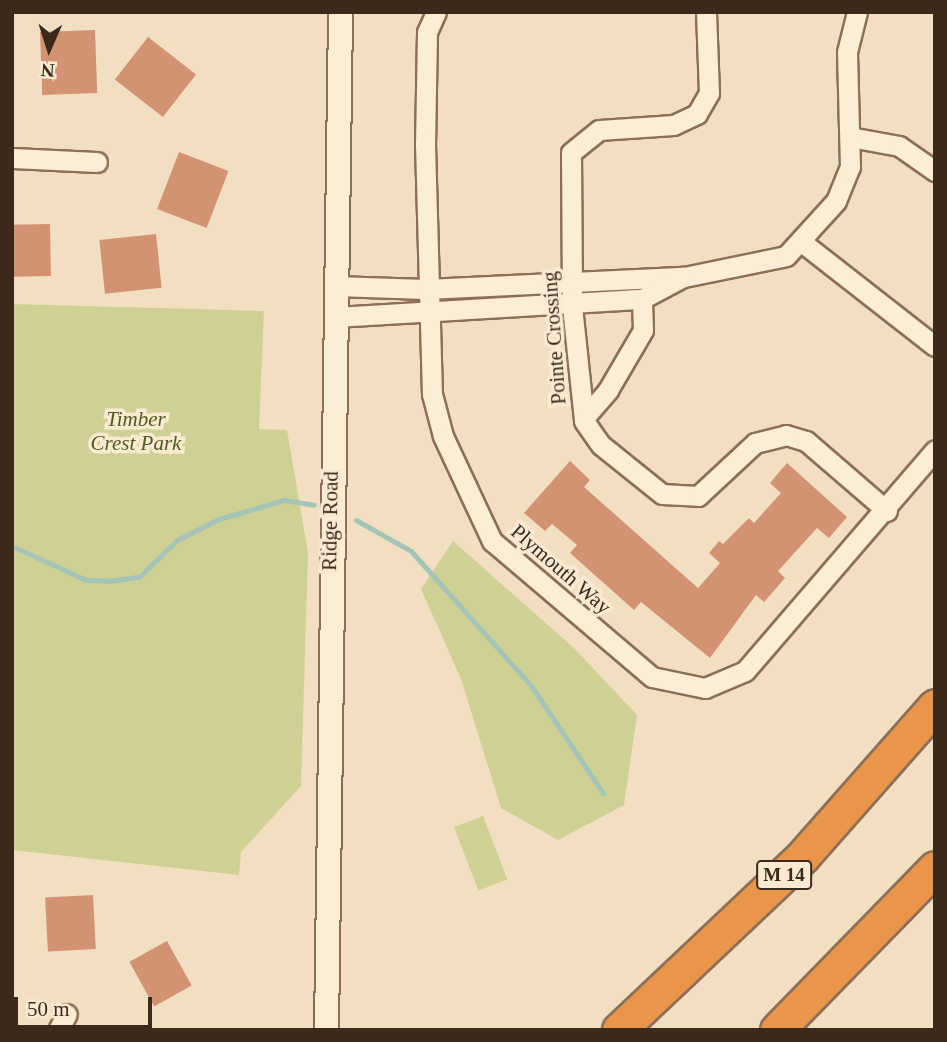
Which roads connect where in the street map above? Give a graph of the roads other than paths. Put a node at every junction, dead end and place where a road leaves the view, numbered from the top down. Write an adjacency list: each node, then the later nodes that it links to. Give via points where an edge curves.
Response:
1 (340, 12): 12 (street, Ridge Road)
2 (436, 12): 13 (street, Plymouth Way, via 427,32)
3 (706, 12): 11 (street, Pointe Crossing, via 709,93 698,114 673,125 599,130 571,153)
4 (857, 12): 5 (street, via 847,52)
5 (850, 137): 8 (street, via 899,146); 9 (street, via 843,189)
6 (12, 158): 7 (street)
7 (97, 162)
8 (935, 172)
9 (803, 243): 10 (street, via 766,264); 18 (street)
10 (684, 276): 11 (street); 14 (street)
11 (571, 279): 13 (street); 15 (street, Pointe Crossing)
12 (334, 286): 13 (street); 17 (street, Ridge Road)
13 (426, 289): 16 (street, Plymouth Way)
14 (642, 299): 15 (street); 19 (street, via 643,330 608,390)
15 (572, 306): 16 (street); 19 (street, Pointe Crossing)
16 (427, 316): 17 (street); 21 (street, Plymouth Way, via 443,436 482,528 662,682 705,688 745,671)
17 (335, 317): 24 (street, Ridge Road)
18 (935, 346)
19 (584, 418): 21 (street, Pointe Crossing, via 601,445 662,494 698,496 755,443 786,435 806,441)
20 (935, 450): 21 (street, Plymouth Way)
21 (887, 512)
22 (935, 706): 25 (highway, M 14, via 802,857)
23 (935, 868): 26 (highway)
24 (326, 1030)
25 (619, 1030)
26 (778, 1030)

